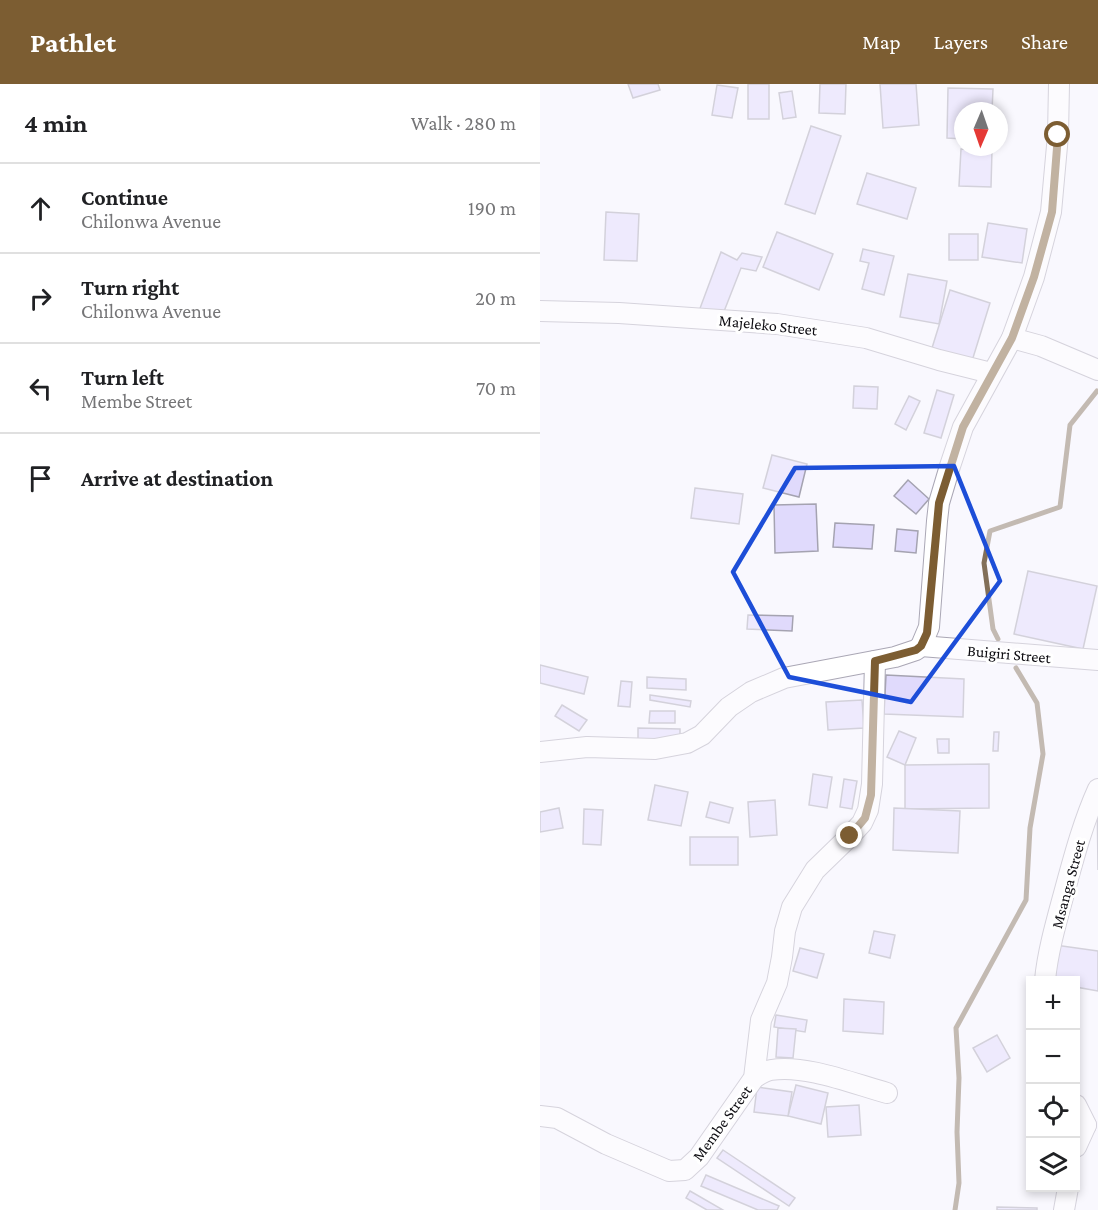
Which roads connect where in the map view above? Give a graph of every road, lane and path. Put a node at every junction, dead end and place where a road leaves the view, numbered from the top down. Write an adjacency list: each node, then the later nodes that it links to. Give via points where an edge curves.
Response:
1 (1059, 84): 3 (street, via 1052,212)
2 (540, 311): 5 (street, Majeleko Street, via 777,324 866,338)
3 (1012, 338): 4 (street, via 1041,345); 5 (street)
4 (1098, 370)
5 (992, 373): 6 (street, via 963,427 939,503 929,627)
6 (921, 646): 7 (street, Buigiri Street); 8 (street)
7 (1098, 660)
8 (875, 661): 9 (street, via 784,678 751,692 729,707 702,735 687,743 655,749 587,747); 12 (street, Membe Street, via 870,804 865,818 815,870 792,907 777,983 761,1020)
9 (540, 752)
10 (1098, 789): 11 (street, Msanga Street, via 1070,872)
11 (1046, 976)
12 (754, 1078): 13 (street, via 773,1070 789,1069); 15 (street, Membe Street, via 699,1157 677,1172 657,1167 557,1118)
13 (887, 1093)
14 (1080, 1110): 16 (street)
15 (540, 1116)
16 (1092, 1124): 17 (street)
17 (1079, 1138)
18 (1067, 1192): 19 (street)
19 (1064, 1210)

